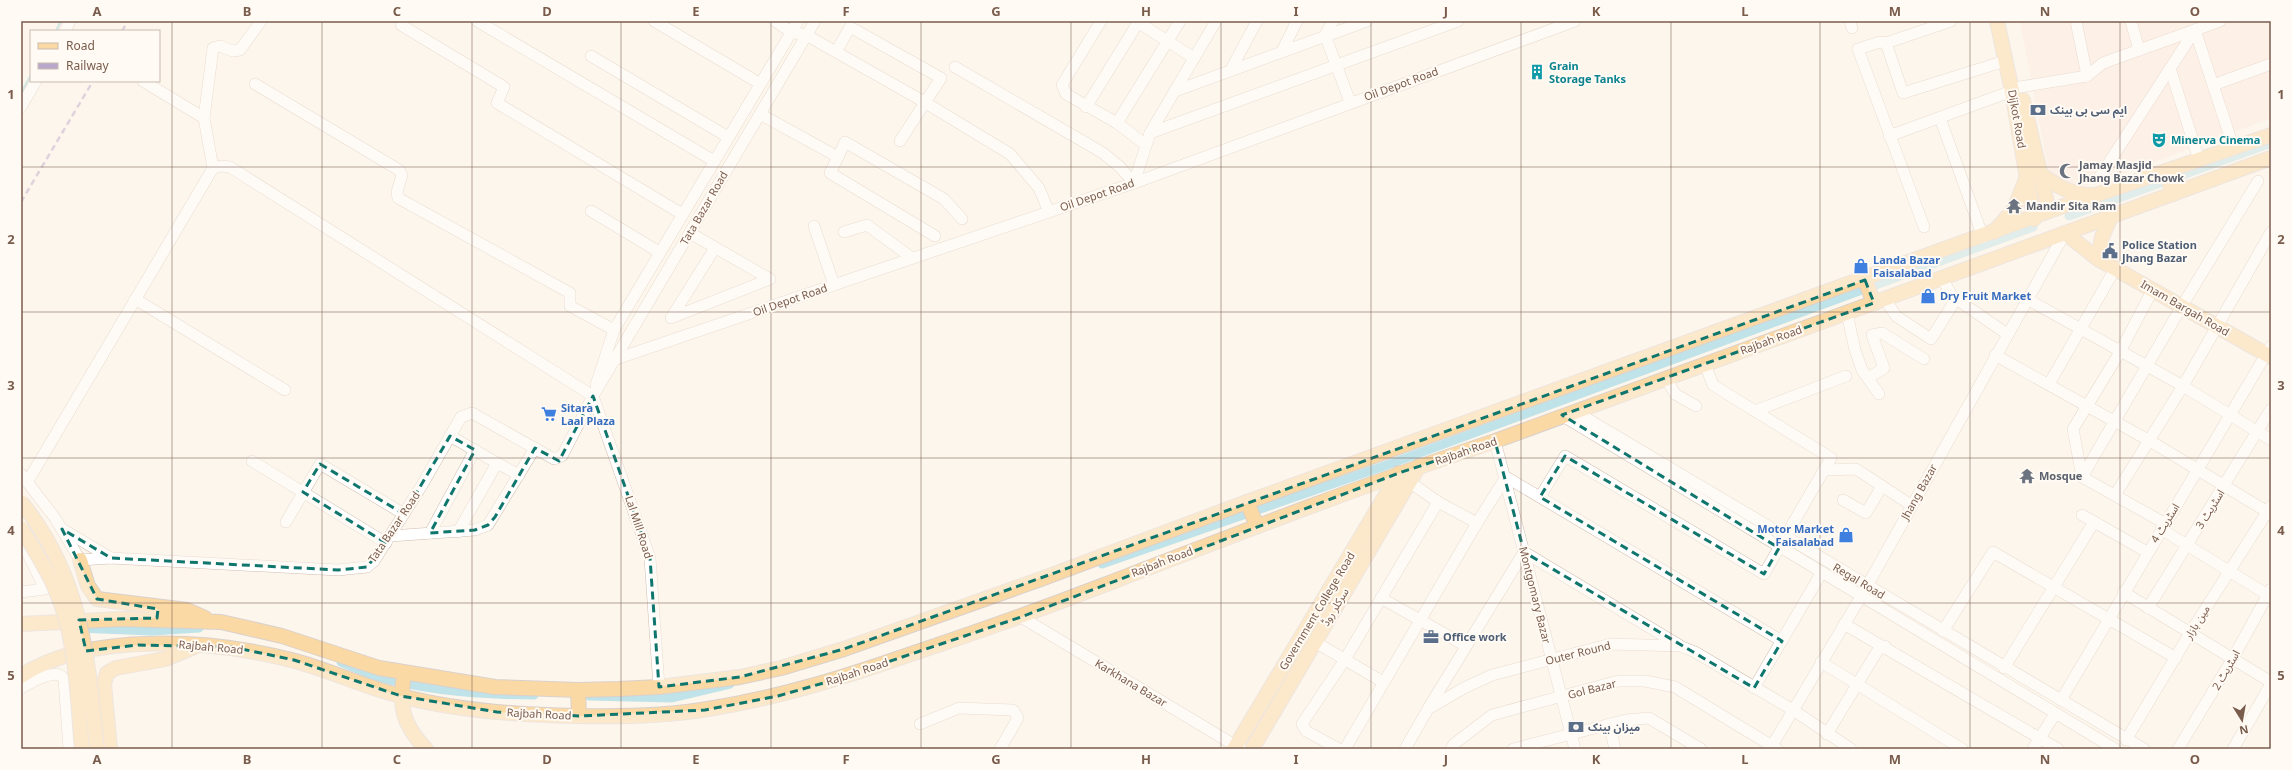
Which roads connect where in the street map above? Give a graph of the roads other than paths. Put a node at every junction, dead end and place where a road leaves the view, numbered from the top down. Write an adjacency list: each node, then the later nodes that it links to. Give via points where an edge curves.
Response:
1 (70, 21): 25 (street)
2 (261, 21): 56 (street, via 240,50 233,51 220,46 214,48)
3 (477, 21): 69 (street)
4 (654, 21): 46 (street)
5 (775, 21): 27 (street)
6 (798, 21): 27 (street, Tata Bazar Road)
7 (815, 21): 28 (street, Tata Bazar Road)
8 (1101, 21): 54 (street, via 1062,85 1066,94)
9 (1138, 21): 30 (street); 54 (street)
10 (1180, 21): 30 (street)
11 (1216, 21): 36 (street)
12 (1257, 21): 42 (street)
13 (1296, 21): 33 (street)
14 (1333, 21): 29 (street)
15 (1367, 21): 29 (street)
16 (1458, 21): 39 (street)
17 (1575, 21): 51 (street, Oil Depot Road)
18 (1950, 21): 31 (street)
19 (1997, 21): 37 (main road, Dijkot Road)
20 (2006, 21): 49 (main road, Dijkot Road)
21 (2076, 21): 43 (street)
22 (2131, 21): 32 (street)
23 (2220, 21): 26 (street)
24 (401, 25): 80 (street, via 504,87 497,103)
25 (66, 30)
26 (2195, 30): 32 (street); 41 (street); 48 (street)
27 (791, 32): 28 (street); 46 (street, Tata Bazar Road)
28 (806, 35): 34 (street); 55 (street, Tata Bazar Road)
29 (1325, 35): 33 (street); 39 (street)
30 (1168, 40): 36 (street); 58 (street)
31 (1886, 43): 37 (street, via 1903,93); 61 (street, via 1880,42 1858,49)
32 (2139, 50): 43 (street, via 2103,63)
33 (1282, 51): 42 (street)
34 (836, 52): 52 (street); 52 (street, via 850,27 941,78)
35 (591, 56): 62 (street)
36 (1194, 58): 50 (street)
37 (2006, 61): 49 (main road, Dijkot Road)
38 (2271, 64): 48 (street)
39 (1335, 66): 51 (street); 59 (street)
40 (955, 67): 74 (street, via 1103,153)
41 (2170, 68): 68 (street); 72 (street)
42 (1230, 71): 50 (street)
43 (2087, 76): 49 (street)
44 (35, 82): 53 (street)
45 (144, 82): 56 (street)
46 (759, 83): 62 (street, Tata Bazar Road)
47 (254, 84): 109 (street, via 399,170 402,175 397,192 398,198 570,293 570,306)
48 (2213, 85): 65 (street)
49 (2016, 89): 57 (street); 71 (main road, Dijkot Road)
50 (1175, 91): 59 (street)
51 (1350, 102): 74 (street, Oil Depot Road)
52 (925, 103): 63 (street); 79 (street, via 1010,154 1039,188)
53 (21, 107)
54 (1086, 107): 58 (street)
55 (760, 114): 66 (street); 89 (street, Tata Bazar Road)
56 (204, 118): 70 (street)
57 (1940, 118): 61 (street); 90 (street)
58 (1117, 123): 64 (street)
59 (1150, 133): 64 (street)
60 (2271, 135): 65 (main road, Rajbah Road)
61 (1889, 136): 85 (street)
62 (728, 137): 69 (street, Tata Bazar Road)
63 (900, 141)
64 (1146, 145): 74 (street)
65 (2234, 149): 68 (main road, Rajbah Road)
66 (838, 157): 83 (street, via 845,142 944,199); 91 (street, via 830,173)
67 (2271, 158): 75 (main road, Rajbah Road)
68 (2199, 160): 75 (main road, Rajbah Road)
69 (714, 161): 80 (street, Tata Bazar Road)
70 (213, 168): 102 (street); 125 (street, via 230,167)
71 (2033, 175): 76 (main road, via 2076,194); 78 (main road, Dijkot Road); 82 (main road, Dijkot Road); 90 (main road, via 2014,209)
72 (2098, 178)
73 (2258, 181): 105 (street)
74 (1134, 183): 79 (street, Oil Depot Road)
75 (2170, 183): 76 (main road, Rajbah Road); 81 (main road, Rajbah Road)
76 (2095, 196): 78 (main road, Rajbah Road)
77 (591, 210): 93 (street)
78 (2049, 211): 82 (main road, Rajbah Road)
79 (1049, 212): 94 (street, Oil Depot Road)
80 (682, 214): 93 (street, Tata Bazar Road)
81 (2111, 216): 88 (main road, Rajbah Road); 95 (main road, via 2102,237)
82 (2034, 218): 90 (main road, Rajbah Road)
83 (962, 219)
84 (814, 226): 99 (street)
85 (1924, 226)
86 (844, 232): 94 (street, via 867,225)
87 (2271, 232): 107 (street)
88 (2065, 233): 95 (main road, Imam Bargah Road); 97 (main road, Rajbah Road); 101 (street, Jhang Bazar)
89 (690, 234): 92 (street); 114 (street, Tata Bazar Road)
90 (1988, 235): 98 (main road, Rajbah Road)
91 (935, 236)
92 (715, 248): 92 (street, via 770,280 672,318 711,254)
93 (660, 252): 109 (street, Tata Bazar Road)
94 (912, 258): 99 (street, Oil Depot Road)
95 (2098, 259): 96 (main road, Imam Bargah Road)
96 (2115, 268): 100 (main road, Imam Bargah Road); 108 (street)
97 (1942, 278): 103 (street, via 1946,288); 104 (main road, Rajbah Road)
98 (1866, 282): 104 (main road); 160 (main road, Rajbah Road)
99 (834, 285): 114 (street, Oil Depot Road)
100 (2153, 289): 105 (main road, Imam Bargah Road); 111 (street)
101 (2027, 298): 108 (street); 110 (street, Jhang Bazar)
102 (135, 299): 123 (street); 149 (street)
103 (1956, 299): 104 (street, via 1931,339); 110 (street)
104 (1877, 300): 106 (main road, Rajbah Road)
105 (2182, 306): 107 (main road, Imam Bargah Road); 117 (street)
106 (1847, 313): 116 (main road, Rajbah Road); 120 (street, via 1855,350 1862,370)
107 (2217, 327): 112 (main road, Imam Bargah Road); 122 (street)
108 (2080, 329): 111 (street); 121 (street)
109 (614, 330): 125 (street, Tata Bazar Road)
110 (2007, 334): 113 (street, Jhang Bazar)
111 (2120, 352): 117 (street); 127 (street)
112 (2269, 353): 131 (street, اسٹریٹ 4)
113 (1995, 355): 121 (street); 161 (street, Jhang Bazar)
114 (616, 359): 125 (street, Tata Bazar Road)
115 (1924, 359): 120 (street, via 1882,333 1872,336 1884,368)
116 (1705, 364): 119 (main road, Rajbah Road); 129 (street, via 1713,385)
117 (2147, 366): 122 (street); 132 (street)
118 (1846, 376): 129 (street)
119 (1666, 378): 126 (street, via 1675,394); 130 (main road, Rajbah Road)
120 (1868, 378): 124 (street)
121 (2049, 384): 127 (street)
122 (2183, 386): 131 (street); 137 (street)
123 (285, 390)
124 (1879, 394)
125 (593, 396): 138 (street, Tata Bazar Road, via 562,456 554,459); 217 (street, Lal Mill Road, via 650,558)
126 (1696, 406)
127 (2087, 406): 132 (street); 148 (street, via 2073,429)
128 (2271, 410): 133 (street, اسٹریٹ 3)
129 (1755, 411): 143 (street, via 1831,458)
130 (1568, 413): 136 (main road, Rajbah Road); 175 (street, Regal Road); 179 (street, Regal Road)
131 (2229, 415): 133 (street); 144 (street, اسٹریٹ 4)
132 (2115, 421): 137 (street); 148 (street)
133 (2257, 432): 135 (street); 152 (street, اسٹریٹ 3)
134 (450, 436): 138 (street, Tata Bazar Road, via 461,417 472,413); 139 (street); 164 (street, Tata Bazar Road)
135 (2271, 440)
136 (1495, 441): 142 (main road, Rajbah Road); 147 (street, Montgomary Bazar)
137 (2150, 441): 144 (street); 155 (street)
138 (535, 448): 146 (street)
139 (475, 450): 141 (street); 174 (street)
140 (252, 461): 154 (street)
141 (497, 464): 146 (street); 173 (street)
142 (1419, 466): 145 (main road, Rajbah Road); 150 (main road, سرکلر روڈ)
143 (1824, 470): 151 (street, via 1856,469); 175 (street)
144 (2198, 470): 152 (street); 170 (street, اسٹریٹ 4)
145 (1399, 473): 150 (street); 153 (main road, Rajbah Road); 162 (main road, Government College Road)
146 (519, 474): 173 (street, via 488,525)
147 (1506, 477): 156 (street); 168 (street); 180 (street, Montgomary Bazar)
148 (2082, 477): 155 (street)
149 (24, 478): 172 (street)
150 (1410, 483): 159 (street); 202 (main road, سرکلر روڈ)
151 (1882, 486): 157 (street, via 1866,513); 161 (street)
152 (2225, 487): 163 (street); 178 (street, اسٹریٹ 3)
153 (1364, 488): 162 (main road); 169 (main road, Rajbah Road)
154 (303, 492): 164 (street, via 320,464); 166 (street); 176 (street)
155 (2115, 496): 170 (street)
156 (1540, 497): 179 (street, via 1565,456 1764,574); 201 (street)
157 (1843, 500)
158 (21, 502): 239 (main road, bridge, via 48,542 76,605 84,637)
159 (1438, 502): 168 (street); 191 (street)
160 (1248, 504): 169 (main road); 217 (main road, Rajbah Road, via 844,649 740,677)
161 (1911, 505): 187 (street, Jhang Bazar)
162 (1379, 507): 235 (main road, Government College Road)
163 (2270, 510): 185 (street, مین بازار)
164 (404, 514): 176 (street, Tata Bazar Road)
165 (2082, 515): 167 (street)
166 (286, 522)
167 (2094, 522): 181 (street); 186 (street)
168 (1477, 523): 194 (street)
169 (1256, 524): 193 (main road, Rajbah Road)
170 (2163, 526): 178 (street); 181 (street, اسٹریٹ 4)
171 (21, 528): 238 (main road, bridge, via 36,550 62,610 75,674)
172 (62, 529): 182 (street); 183 (street)
173 (458, 532): 174 (street)
174 (430, 533): 176 (street)
175 (1786, 536): 187 (street, Regal Road)
176 (388, 539): 182 (street, Tata Bazar Road, via 374,561 366,567 338,570)
177 (21, 544): 188 (street, via 45,589)
178 (2188, 546): 185 (street); 192 (street, اسٹریٹ 3)
179 (1779, 548): 184 (street, Regal Road)
180 (1524, 552): 204 (street); 205 (street); 209 (street, Montgomary Bazar)
181 (2147, 552): 189 (street, اسٹریٹ 4)
182 (111, 558): 183 (street, Tata Bazar Road)
183 (80, 560): 196 (main road, via 88,586 97,599 187,610)
184 (1822, 572): 187 (street, Regal Road); 201 (street)
185 (2229, 572): 190 (street); 200 (street, مین بازار)
186 (2054, 587): 195 (street); 199 (street, via 1992,552); 212 (street)
187 (1864, 590): 198 (street, Jhang Bazar); 199 (street, Regal Road); 227 (street, Regal Road)
188 (21, 592)
189 (2123, 592): 192 (street); 195 (street, اسٹریٹ 4)
190 (2270, 593): 208 (street, اسٹریٹ 2)
191 (1381, 598): 194 (street); 210 (street)
192 (2148, 608): 200 (street)
193 (1021, 617): 226 (main road, Rajbah Road, via 834,680 778,696 705,710 648,715); 235 (street, Karkhana Bazar)
194 (1419, 620): 204 (street); 214 (street)
195 (2108, 620): 207 (street); 223 (street, اسٹریٹ 4)
196 (213, 622): 197 (main road, Rajbah Road, via 122,619); 216 (main road, Rajbah Road, via 282,636 379,668)
197 (21, 624)
198 (1844, 624): 206 (street); 211 (street, Jhang Bazar)
199 (1943, 631): 212 (street, Regal Road)
200 (2190, 633): 207 (street, مین بازار); 208 (street)
201 (1782, 641): 220 (street)
202 (1315, 642): 210 (street); 243 (main road, سرکلر روڈ)
203 (198, 645): 213 (main road, Rajbah Road, via 138,645 65,654 36,666); 216 (main road, Rajbah Road, via 232,647 294,660 341,678); 240 (main road, via 165,659 116,668 107,674 104,684)
204 (1466, 646): 224 (street)
205 (1680, 646): 209 (street, Outer Round, via 1611,644); 220 (street, Outer Round, via 1695,652)
206 (1885, 646): 218 (street, via 1878,650); 232 (street)
207 (2176, 658): 233 (street, مین بازار)
208 (2233, 658): 215 (street); 258 (street, اسٹریٹ 2)
209 (1552, 660): 222 (street, Montgomary Bazar); 224 (street, Outer Round, via 1492,675)
210 (1344, 661): 214 (street); 244 (street, via 1302,724 1306,731)
211 (1821, 662): 218 (street); 225 (street, Jhang Bazar)
212 (2004, 668): 223 (street, Regal Road)
213 (21, 676)
214 (1383, 682): 245 (street)
215 (2271, 683): 259 (street)
216 (403, 685): 221 (main road, Rajbah Road); 226 (main road, Rajbah Road, via 497,712); 241 (main road, via 402,710 408,727)
217 (659, 687): 221 (main road, Rajbah Road)
218 (1857, 687): 231 (street); 253 (street)
219 (21, 688): 237 (street, via 51,674 62,675)
220 (1754, 688): 225 (street, Outer Round)
221 (578, 691): 226 (main road)
222 (1561, 696): 230 (street, Montgomary Bazar); 236 (street, Gol Bazar, via 1618,681 1646,681 1675,687); 247 (street, Gol Bazar, via 1492,715)
223 (2061, 700): 233 (street, Regal Road)
224 (1428, 709): 246 (street, Outer Round)
225 (1793, 710): 231 (street, Outer Round); 236 (street, Jhang Bazar)
226 (579, 714)
227 (2055, 714): 232 (street); 256 (street, Regal Road)
228 (920, 724): 242 (street, via 960,708 1013,710 1018,718)
229 (1609, 724): 230 (street); 250 (street); 251 (street, via 1649,718)
230 (1571, 734): 234 (street); 249 (street, Montgomary Bazar)
231 (1827, 734): 252 (street, Outer Round)
232 (2040, 738): 254 (street); 255 (street)
233 (2126, 740): 257 (street, Regal Road)
234 (1531, 747): 248 (street)
235 (1237, 748)
236 (1773, 748)
237 (69, 749)
238 (82, 749)
239 (97, 749)
240 (110, 749)
241 (426, 749)
242 (1000, 749)
243 (1252, 749)
244 (1338, 749)
245 (1345, 749)
246 (1405, 749)
247 (1451, 749)
248 (1513, 749)
249 (1575, 749)
250 (1615, 749)
251 (1701, 749)
252 (1851, 749)
253 (1962, 749)
254 (2033, 749)
255 (2058, 749)
256 (2115, 749)
257 (2144, 749)
258 (2178, 749)
259 (2233, 749)

